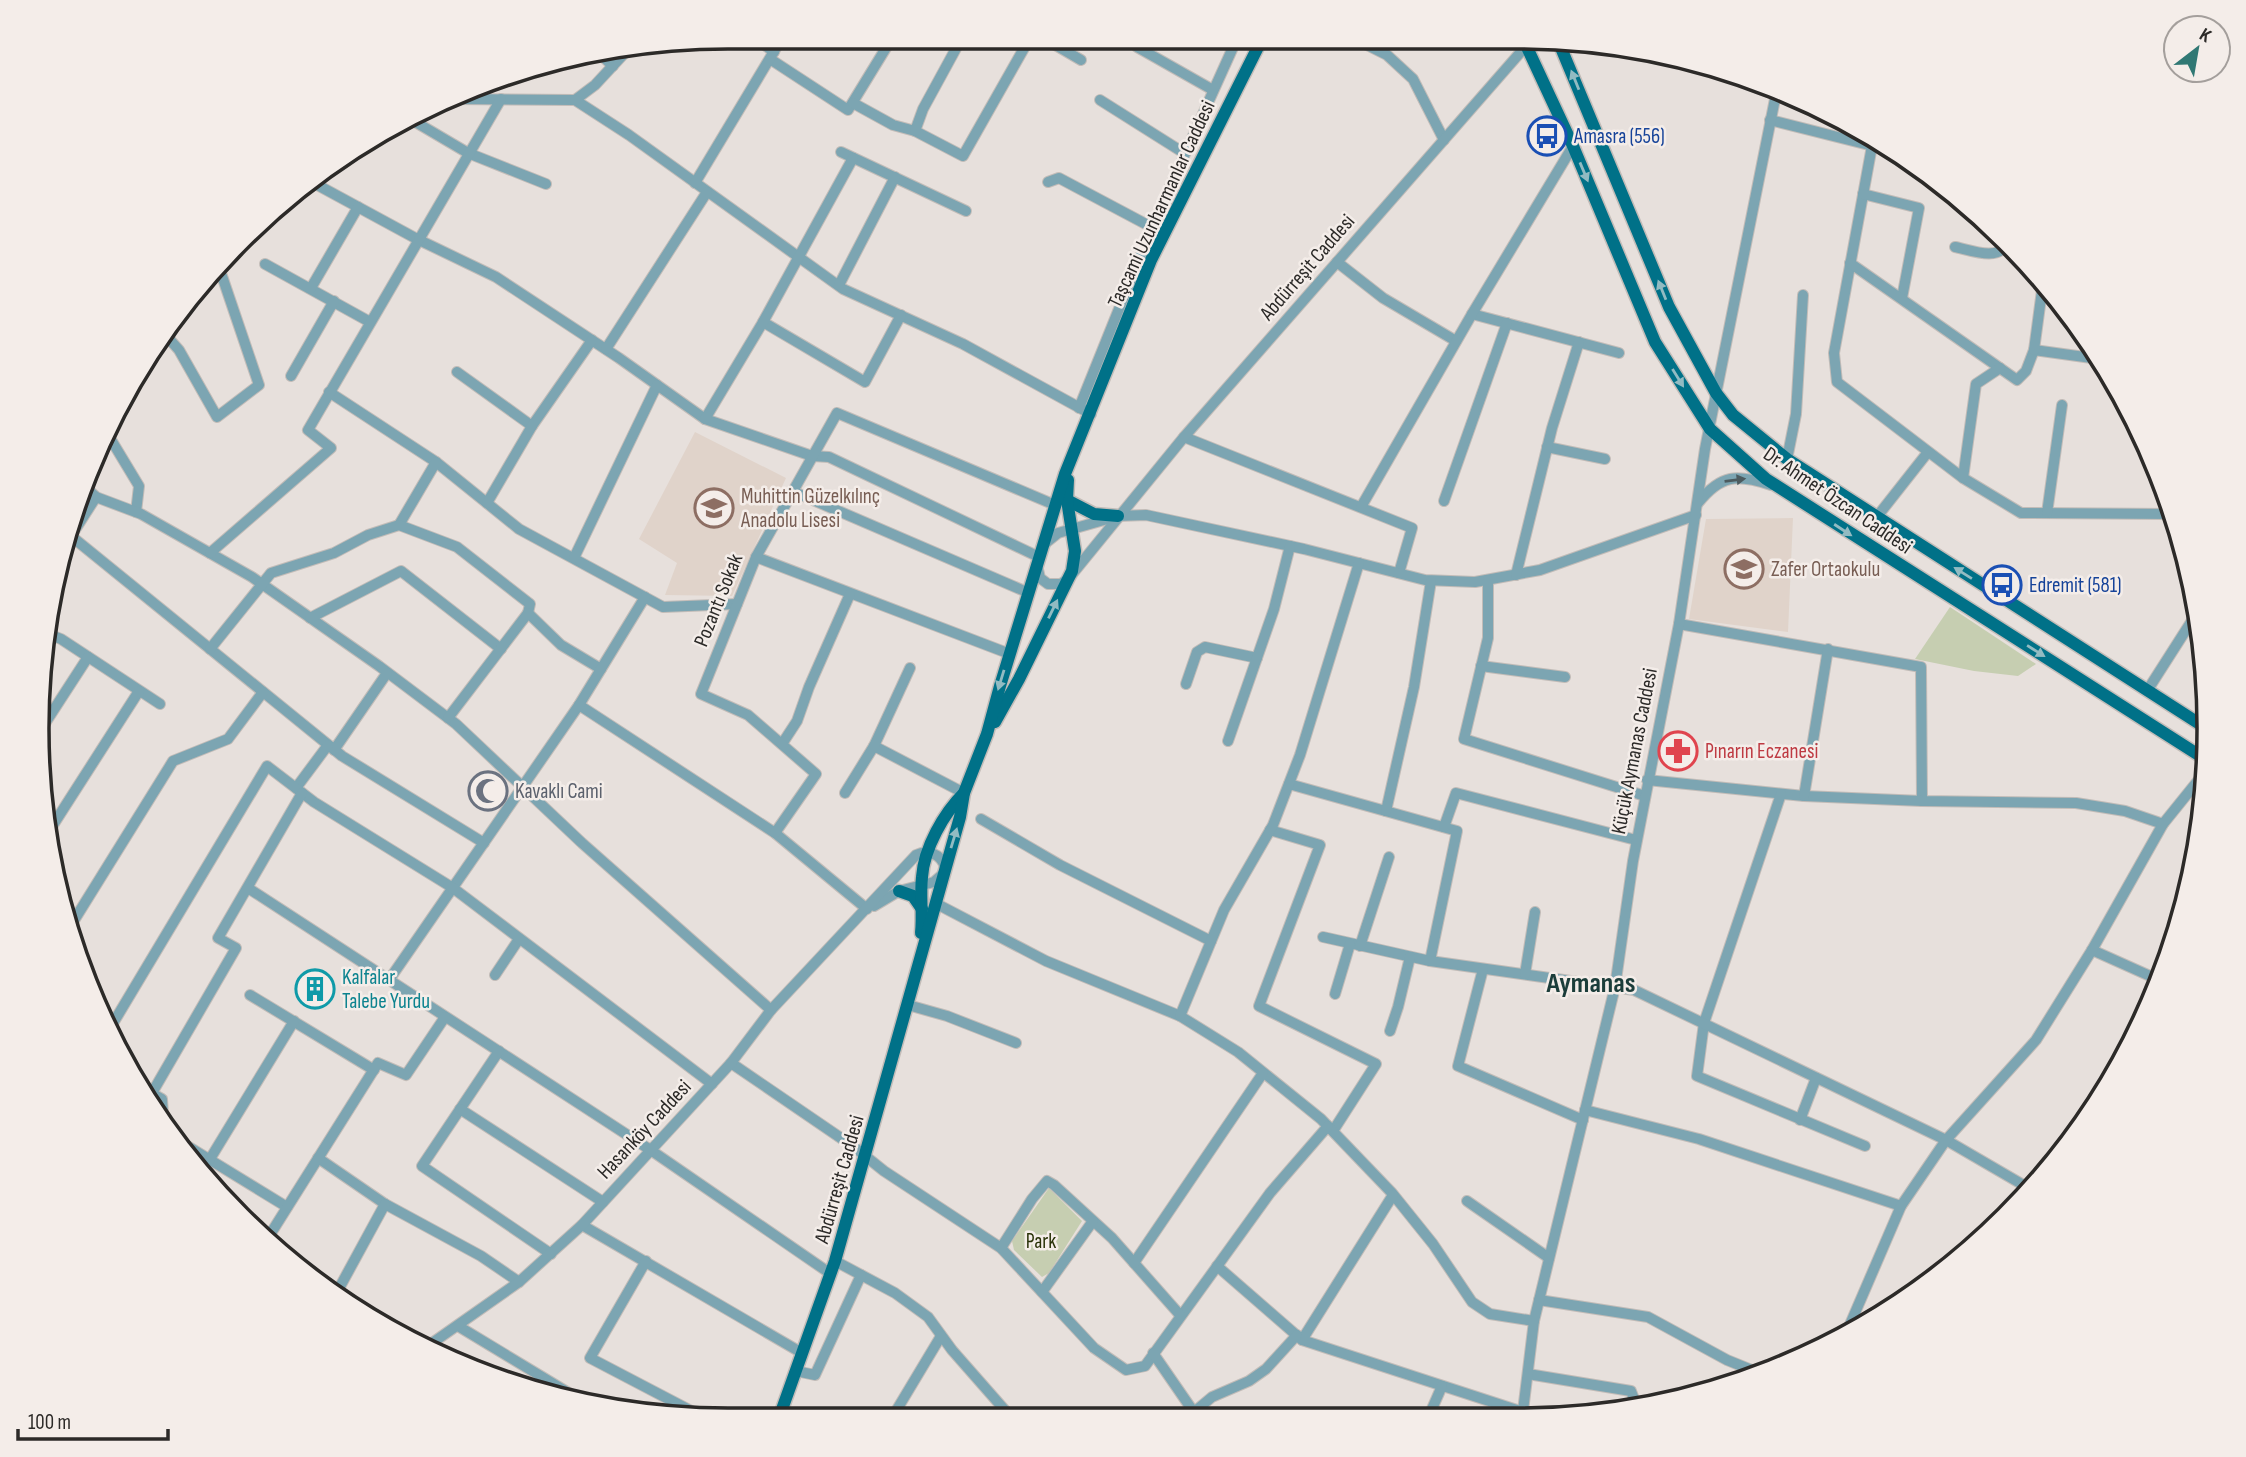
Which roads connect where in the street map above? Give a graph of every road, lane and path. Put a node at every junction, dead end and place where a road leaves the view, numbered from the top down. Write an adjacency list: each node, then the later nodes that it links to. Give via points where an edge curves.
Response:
1 (885, 49): 23 (street)
2 (956, 49): 26 (street)
3 (1024, 49): 26 (street, via 963,156)
4 (1062, 49): 15 (street)
5 (1141, 49): 17 (street)
6 (1233, 49): 17 (street)
7 (1257, 49): 45 (main road, Taşcami Uzunharmanlar Caddesi)
8 (1375, 49): 27 (street, via 1413,79)
9 (1522, 49): 27 (street, Abdürreşit Caddesi)
10 (1528, 49): 29 (main road, Dr. Ahmet Özcan Caddesi)
11 (1562, 50): 78 (main road, Dr. Ahmet Özcan Caddesi, one-way to 11, via 1669,307)
12 (775, 51): 23 (street, via 848,110); 37 (street)
13 (620, 58): 16 (street)
14 (607, 60): 16 (street)
15 (1081, 60)
16 (613, 66): 20 (street)
17 (1213, 90): 33 (street)
18 (473, 99): 19 (street)
19 (501, 99): 20 (street); 32 (street)
20 (575, 100): 37 (street)
21 (1100, 100): 33 (street)
22 (1775, 100): 24 (street, Küçük Aymanas Caddesi)
23 (853, 103): 26 (street, via 893,125)
24 (1770, 120): 28 (street); 78 (street, Küçük Aymanas Caddesi)
25 (419, 124): 32 (street)
26 (915, 131)
27 (1444, 140): 50 (street, Abdürreşit Caddesi)
28 (1863, 144)
29 (1573, 146): 60 (street); 84 (main road, Dr. Ahmet Özcan Caddesi, one-way to 84, via 1655,342)
30 (1871, 149): 41 (street)
31 (841, 152): 34 (street)
32 (468, 153): 38 (street); 46 (street)
33 (1184, 153): 44 (street)
34 (853, 158): 35 (street); 49 (street)
35 (895, 177): 43 (street); 54 (street)
36 (1048, 182): 44 (street, via 1059,178)
37 (695, 183): 40 (street)
38 (546, 184)
39 (319, 186): 42 (street)
40 (708, 192): 49 (street); 69 (street)
41 (1863, 194): 51 (street); 58 (street, via 1919,208)
42 (358, 207): 46 (street); 55 (street)
43 (965, 211)
44 (1152, 227): 45 (street); 80 (street)
45 (1164, 233): 81 (main road, Taşcami Uzunharmanlar Caddesi)
46 (417, 239): 62 (street); 65 (street, via 496,277)
47 (1955, 247): 48 (street, via 1989,254)
48 (2001, 252)
49 (799, 257): 54 (street); 63 (street)
50 (1337, 262): 67 (street, via 1383,298); 85 (street, Abdürreşit Caddesi)
51 (1850, 263): 58 (street); 88 (street, via 1834,353 1837,382)
52 (265, 264): 55 (street)
53 (222, 276): 66 (street, via 259,385 217,417)
54 (839, 285): 61 (street)
55 (311, 288): 59 (street)
56 (1803, 295): 91 (street, via 1796,414)
57 (2041, 296): 70 (street)
58 (1902, 298): 73 (street)
59 (334, 301): 62 (street); 75 (street)
60 (1472, 314): 64 (street); 67 (street)
61 (901, 315): 63 (street, via 865,382); 80 (street)
62 (370, 322): 77 (street)
63 (763, 322): 82 (street)
64 (1507, 323): 68 (street); 98 (street)
65 (592, 340): 69 (street); 83 (street)
66 (171, 341)
67 (1456, 341): 102 (street)
68 (1579, 342): 71 (street); 87 (street)
69 (606, 349): 76 (street)
70 (2034, 350): 72 (street); 73 (street, via 2017,380)
71 (1619, 353)
72 (2086, 357)
73 (2000, 368): 93 (street, via 1976,384)
74 (457, 372): 83 (street)
75 (292, 376)
76 (657, 385): 82 (street); 117 (street)
77 (329, 392): 92 (street); 114 (street, via 308,430 331,448)
78 (1716, 393): 84 (street, Küçük Aymanas Caddesi); 91 (main road, Dr. Ahmet Özcan Caddesi, via 1733,415)
79 (2062, 405): 104 (street)
80 (1079, 408): 81 (street)
81 (1091, 414): 100 (main road, Taşcami Uzunharmanlar Caddesi)
82 (705, 419): 89 (street)
83 (532, 426): 99 (street)
84 (1710, 429): 94 (main road, Dr. Ahmet Özcan Caddesi); 101 (street, Küçük Aymanas Caddesi)
85 (1184, 437): 102 (street); 107 (street, Abdürreşit Caddesi)
86 (113, 442): 103 (street, via 139,486)
87 (1547, 447): 90 (street); 120 (street)
88 (1928, 452): 93 (street); 109 (street)
89 (812, 456): 95 (street, Pozantı Sokak); 100 (street, Pozantı Sokak, via 837,413); 115 (street, via 829,457)
90 (1605, 459)
91 (1787, 459): 109 (main road, Dr. Ahmet Özcan Caddesi)
92 (436, 462): 99 (street); 110 (street)
93 (1963, 478): 104 (street, via 2021,513)
94 (1779, 487): 101 (street, one-way to 94, via 1717,483 1732,477); 159 (main road, Dr. Ahmet Özcan Caddesi, one-way to 159)
95 (792, 491): 116 (street, Pozantı Sokak); 125 (street)
96 (92, 493): 97 (street)
97 (96, 497): 103 (street); 108 (street)
98 (1444, 501)
99 (487, 503): 117 (street, via 519,529)
100 (1061, 503): 107 (main road); 111 (main road, Taşcami Uzunharmanlar Caddesi); 115 (main road, Taşcami Uzunharmanlar Caddesi)
101 (1698, 503): 106 (street, Küçük Aymanas Caddesi)
102 (1361, 507): 119 (street, via 1412,528)
103 (136, 512): 114 (street)
104 (2047, 513): 105 (street)
105 (2162, 514)
106 (1696, 515): 120 (street); 131 (street, Küçük Aymanas Caddesi)
107 (1118, 516): 111 (street); 113 (street, via 1146,515); 121 (street, Abdürreşit Caddesi)
108 (83, 518)
109 (1876, 518): 147 (main road, Dr. Ahmet Özcan Caddesi, one-way to 109)
110 (399, 525): 124 (street, via 271,573); 129 (street, via 457,547 530,604)
111 (1072, 530): 115 (street, via 1052,536); 121 (main road, Taşcami Uzunharmanlar Caddesi, via 1075,558)
112 (76, 540): 134 (street)
113 (1290, 546): 118 (street); 139 (street)
114 (210, 553): 124 (street)
115 (1040, 555): 121 (street, via 1040,578 1048,584 1061,584); 125 (main road, Abdürreşit Caddesi)
116 (755, 557): 126 (street); 128 (street, Pozantı Sokak)
117 (573, 558): 127 (street)
118 (1359, 563): 119 (street); 161 (street)
119 (1399, 573): 123 (street)
120 (1516, 575): 122 (street)
121 (1069, 578): 154 (main road, Abdürreşit Caddesi, one-way to 121)
122 (1488, 580): 123 (street); 140 (street, via 1488,638)
123 (1432, 581): 171 (street)
124 (261, 583): 130 (street); 134 (street)
125 (1029, 593): 137 (main road, Abdürreşit Caddesi)
126 (850, 594): 137 (street); 156 (street, via 797,721)
127 (645, 597): 128 (street, via 663,607); 142 (street)
128 (737, 604): 156 (street, Pozantı Sokak, via 701,694 748,715)
129 (528, 613): 135 (street); 142 (street, via 561,645)
130 (310, 618): 135 (street, via 401,571); 143 (street)
131 (1679, 624): 136 (street); 160 (street, Küçük Aymanas Caddesi)
132 (2189, 626): 147 (street)
133 (55, 637): 138 (street)
134 (211, 649): 148 (street)
135 (501, 649): 152 (street)
136 (1828, 649): 169 (street); 170 (street, via 1921,667)
137 (1010, 654): 154 (main road, Abdürreşit Caddesi, one-way to 154)
138 (88, 657): 146 (street); 151 (street)
139 (1257, 658): 145 (street, via 1205,647 1197,652); 155 (street)
140 (1481, 666): 144 (street); 168 (street, via 1464,739)
141 (910, 668): 157 (street)
142 (601, 669): 150 (street)
143 (387, 673): 152 (street); 158 (street)
144 (1565, 677)
145 (1186, 684)
146 (139, 691): 149 (street); 173 (street)
147 (2147, 691): 153 (main road, Dr. Ahmet Özcan Caddesi)
148 (263, 692): 158 (street); 191 (street, via 228,739 173,761)
149 (160, 704)
150 (579, 705): 163 (street); 177 (street)
151 (49, 717)
152 (448, 718): 163 (street)
153 (2197, 722)
154 (987, 734): 166 (main road, Abdürreşit Caddesi)
155 (1228, 741)
156 (782, 744): 177 (street, via 816,774)
157 (874, 746): 165 (street); 166 (street)
158 (331, 748): 164 (street); 179 (street)
159 (2196, 754)
160 (1647, 780): 167 (street); 168 (street, Küçük Aymanas Caddesi)
161 (1289, 784): 171 (street); 176 (street)
162 (2195, 784): 174 (street)
163 (523, 787): 179 (street); 209 (street)
164 (299, 791): 184 (street); 185 (street); 212 (street, via 267,766)
165 (845, 793)
166 (964, 793): 180 (main road, Abdürreşit Caddesi); 182 (main road, Abdürreşit Caddesi, one-way to 166)
167 (1782, 794): 169 (street); 214 (street)
168 (1644, 796): 178 (street, Küçük Aymanas Caddesi)
169 (1804, 796): 170 (street)
170 (1922, 801): 174 (street, via 2076,803 2125,811)
171 (1386, 811): 175 (street)
172 (981, 819): 194 (street, via 1060,865)
173 (56, 821)
174 (2162, 824): 197 (street)
175 (1444, 827): 178 (street, via 1456,793); 199 (street, via 1457,831)
176 (1270, 830): 194 (street); 227 (street, via 1320,845 1259,1006 1376,1064)
177 (775, 833): 188 (street)
178 (1636, 840): 205 (street, Küçük Aymanas Caddesi)
179 (484, 843): 185 (street)
180 (922, 853): 182 (street, via 940,858); 183 (main road, Abdürreşit Caddesi); 188 (street, Hasanköy Caddesi)
181 (1389, 857): 195 (street)
182 (944, 871): 183 (street, Hasanköy Caddesi, via 933,882); 187 (main road, Abdürreşit Caddesi)
183 (921, 885): 186 (street, Hasanköy Caddesi); 189 (main road, Abdürreşit Caddesi)
184 (248, 888): 204 (street); 223 (street, via 218,938 236,948)
185 (453, 888): 193 (street); 204 (street)
186 (900, 891): 188 (street, Hasanköy Caddesi); 189 (main road, via 913,896)
187 (935, 904): 196 (main road, Abdürreşit Caddesi); 210 (street, via 1046,961)
188 (867, 909): 209 (street, Hasanköy Caddesi)
189 (923, 910): 196 (main road, Abdürreşit Caddesi)
190 (1535, 912): 201 (street)
191 (76, 917)
192 (1323, 937): 195 (street)
193 (519, 939): 202 (street); 222 (street)
194 (1211, 941): 210 (street)
195 (1355, 945): 198 (street); 207 (street)
196 (922, 950): 208 (main road, Abdürreşit Caddesi)
197 (2092, 950): 203 (street); 228 (street, via 2036,1040)
198 (1410, 957): 199 (street); 215 (street)
199 (1430, 961): 200 (street)
200 (1483, 969): 201 (street); 225 (street, via 1458,1066)
201 (1525, 974): 205 (street)
202 (495, 975)
203 (2150, 977)
204 (389, 980): 211 (street)
205 (1615, 987): 214 (street, via 1634,990); 225 (street, Küçük Aymanas Caddesi)
206 (250, 995): 213 (street)
207 (1335, 995)
208 (908, 1005): 216 (street); 232 (main road, Abdürreşit Caddesi)
209 (771, 1010): 218 (street, Hasanköy Caddesi)
210 (1180, 1016): 220 (street)
211 (445, 1017): 217 (street); 219 (street, via 406,1074 378,1063)
212 (115, 1021)
213 (294, 1021): 219 (street); 234 (street)
214 (1704, 1023): 221 (street); 226 (street, via 1697,1076)
215 (1390, 1031)
216 (1016, 1043)
217 (499, 1051): 224 (street); 231 (street)
218 (731, 1063): 222 (street, Hasanköy Caddesi); 232 (street)
219 (374, 1070): 233 (street)
220 (1263, 1073): 227 (street); 249 (street)
221 (1816, 1077): 226 (street); 228 (street)
222 (712, 1084): 231 (street, Hasanköy Caddesi)
223 (154, 1090)
224 (460, 1109): 238 (street); 246 (street, via 422,1166)
225 (1584, 1115): 240 (street, via 1699,1139); 247 (street, Küçük Aymanas Caddesi)
226 (1800, 1120): 229 (street)
227 (1330, 1129): 236 (street); 250 (street, via 1270,1193)
228 (1946, 1140): 235 (street); 240 (street)
229 (1865, 1146)
230 (197, 1151): 234 (street)
231 (652, 1151): 238 (street, Hasanköy Caddesi); 251 (street)
232 (866, 1157): 245 (street); 251 (main road, Abdürreşit Caddesi)
233 (318, 1158): 239 (street); 241 (street)
234 (210, 1159): 241 (street)
235 (2022, 1184)
236 (1393, 1195): 259 (street, via 1472,1302 1490,1314); 262 (street)
237 (1467, 1201): 247 (street)
238 (603, 1202): 243 (street, Hasanköy Caddesi)
239 (385, 1204): 253 (street); 254 (street)
240 (1901, 1206): 258 (street)
241 (287, 1207): 244 (street)
242 (1093, 1221): 245 (street, via 1046,1181); 249 (street); 255 (street)
243 (582, 1225): 246 (street, Hasanköy Caddesi); 248 (street)
244 (272, 1231)
245 (1001, 1248): 255 (street)
246 (551, 1254): 253 (street, Hasanköy Caddesi)
247 (1549, 1258): 256 (street, Küçük Aymanas Caddesi)
248 (646, 1261): 264 (street); 272 (street, via 590,1358)
249 (1134, 1263): 257 (street)
250 (1217, 1266): 257 (street); 262 (street)
251 (833, 1267): 252 (street); 264 (main road, Abdürreşit Caddesi)
252 (861, 1275): 261 (street, via 928,1317); 267 (street, via 815,1375)
253 (519, 1282): 260 (street, Hasanköy Caddesi)
254 (341, 1286)
255 (1042, 1292): 265 (street, via 1094,1348 1126,1370 1145,1366)
256 (1539, 1300): 259 (street, Küçük Aymanas Caddesi); 266 (street, via 1648,1317)
257 (1180, 1315): 265 (street)
258 (1854, 1319)
259 (1534, 1321): 268 (street, Küçük Aymanas Caddesi)
260 (458, 1326): 263 (street, Hasanköy Caddesi); 269 (street)
261 (941, 1336): 274 (street); 275 (street)
262 (1300, 1338): 270 (street); 277 (street, via 1266,1369 1212,1396)
263 (435, 1341)
264 (802, 1353): 267 (main road, Abdürreşit Caddesi)
265 (1153, 1353): 276 (street)
266 (1747, 1368)
267 (796, 1371): 273 (main road, Abdürreşit Caddesi)
268 (1528, 1374): 271 (street, via 1631,1391); 280 (street, Küçük Aymanas Caddesi)
269 (542, 1382)
270 (1442, 1386): 278 (street); 279 (street)
271 (1634, 1398)
272 (684, 1407)
273 (783, 1408)
274 (898, 1408)
275 (1003, 1408)
276 (1194, 1408)
277 (1204, 1408)
278 (1432, 1408)
279 (1503, 1408)
280 (1523, 1408)

